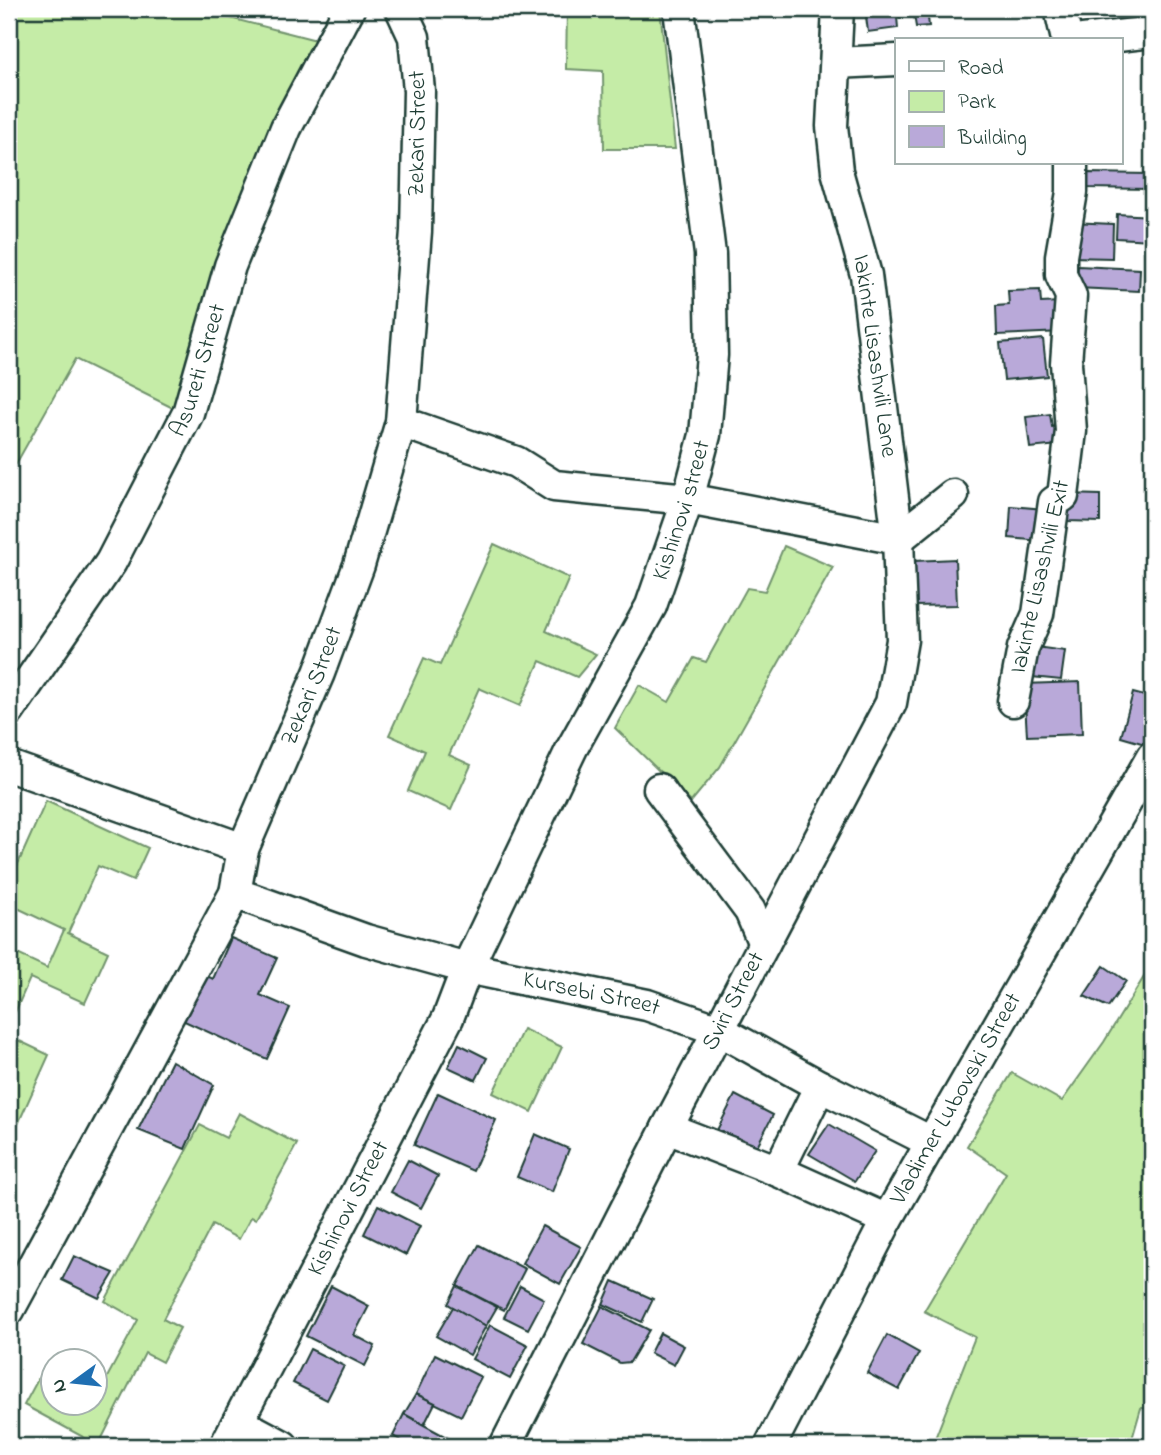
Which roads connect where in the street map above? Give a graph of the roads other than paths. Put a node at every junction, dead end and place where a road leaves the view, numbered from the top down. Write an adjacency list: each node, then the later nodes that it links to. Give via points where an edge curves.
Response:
1 (349, 9): 17 (street, Asureti Street, via 286,128 230,266 188,413 111,562)
2 (401, 9): 12 (street, Zekari Street, via 414,37 419,91 416,231)
3 (679, 9): 14 (street, Kishinovi street, via 710,254 712,355 705,435)
4 (838, 9): 10 (street, Iakinte Lisashvili Lane)
5 (1060, 9): 7 (street)
6 (1152, 32): 8 (street)
7 (1066, 38)
8 (1100, 38)
9 (895, 60): 10 (street)
10 (836, 62): 15 (street, Iakinte Lisashvili Lane, via 832,126 837,171 866,275)
11 (1072, 164): 16 (street, Iakinte Lisashvili Exit, via 1061,256 1061,275 1071,296 1066,363 1071,431 1063,496 1054,502 1038,614 1024,648)
12 (401, 422): 14 (street, via 516,462 554,486); 21 (street, Zekari Street, via 359,565 319,673)
13 (953, 495): 15 (street)
14 (688, 499): 15 (street); 24 (street, Kishinovi street, via 651,606 572,748)
15 (898, 539): 23 (street, Sviri Street, via 902,640 891,703)
16 (1013, 701)
17 (9, 711)
18 (1152, 757): 28 (street, Vladimer Lubovski Street)
19 (9, 766): 21 (street)
20 (659, 789): 23 (street, via 750,911)
21 (243, 849): 22 (street, Zekari Street)
22 (235, 893): 24 (street, Kursebi Street, via 366,940); 31 (street, Zekari Street)
23 (764, 944): 25 (street, Sviri Street)
24 (467, 968): 25 (street, Kursebi Street, via 647,1005); 32 (street, Kishinovi Street, via 448,1018)
25 (719, 1030): 26 (street, Kursebi Street); 27 (street, Sviri Street)
26 (820, 1086): 28 (street, Kursebi Street); 29 (street)
27 (667, 1128): 29 (street); 34 (street, Sviri Street)
28 (931, 1142): 30 (street, Vladimer Lubovski Street)
29 (778, 1171): 30 (street)
30 (887, 1220): 35 (street, Vladimer Lubovski Street)
31 (9, 1310)
32 (232, 1434): 33 (street)
33 (283, 1446)
34 (505, 1446)
35 (770, 1446)

